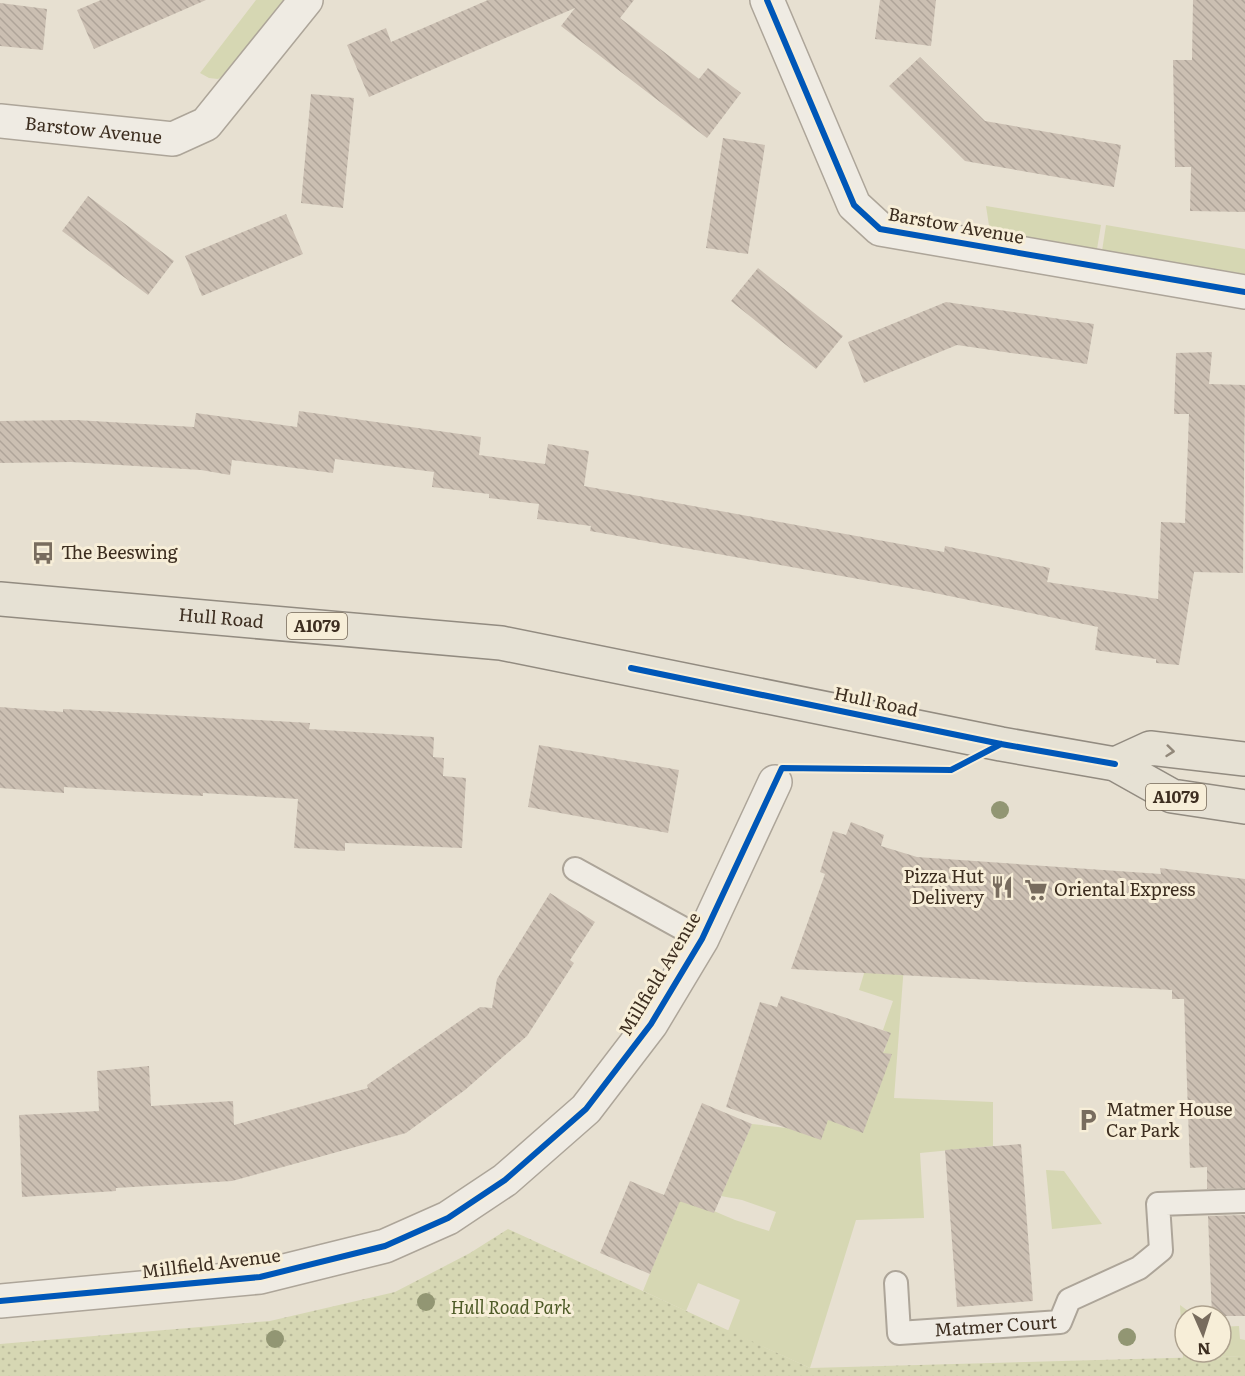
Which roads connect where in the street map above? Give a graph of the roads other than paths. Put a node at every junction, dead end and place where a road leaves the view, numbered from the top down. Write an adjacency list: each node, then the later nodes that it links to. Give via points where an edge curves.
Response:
1 (306, 0): 3 (street, Barstow Avenue, via 206,124 173,139)
2 (767, 0): 4 (street, Barstow Avenue, via 854,205 880,229)
3 (0, 121)
4 (1245, 292)
5 (0, 599): 7 (main road, Hull Road / A1079, via 501,643)
6 (1245, 759): 7 (main road, one-way to 6, via 1149,748)
7 (1115, 764): 9 (main road, Hull Road / A1079, via 1172,796)
8 (775, 782): 11 (street, Millfield Avenue)
9 (1245, 807)
10 (575, 869): 11 (lane)
11 (702, 939): 14 (street, Millfield Avenue, via 651,1024 586,1109 505,1180 448,1218 385,1246 260,1277)
12 (1245, 1201): 13 (lane, Matmer Court, via 1158,1204 1161,1250 1139,1268 1068,1300 1060,1322 899,1333)
13 (896, 1283)
14 (0, 1301)

